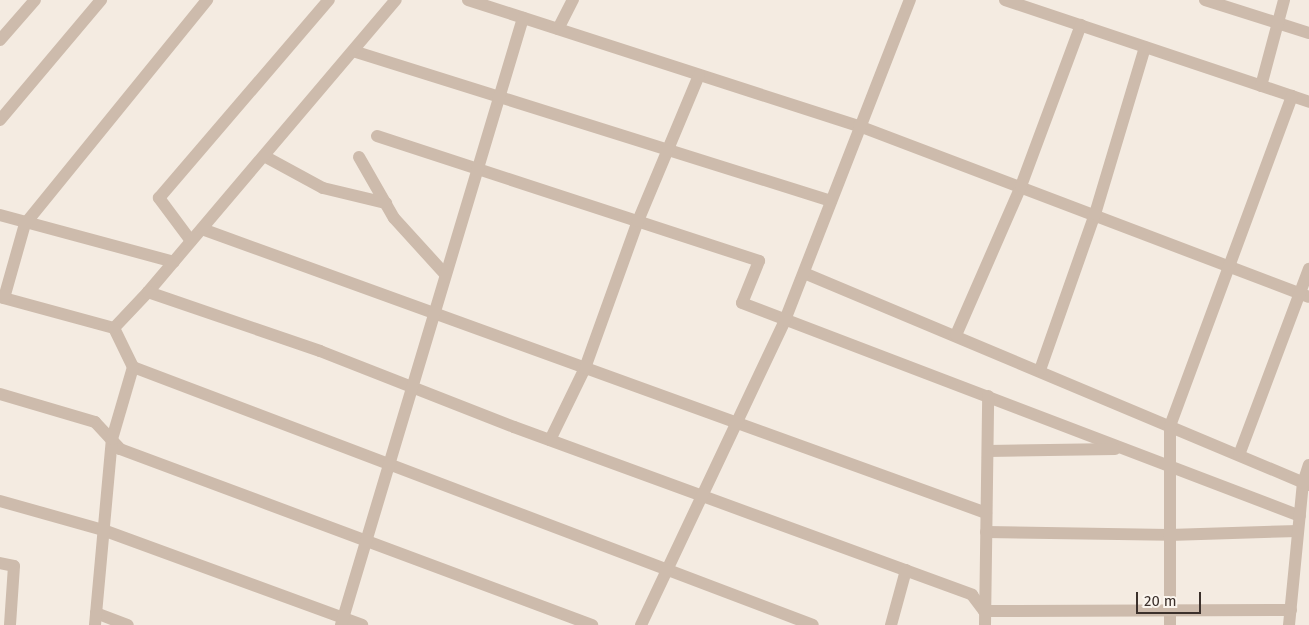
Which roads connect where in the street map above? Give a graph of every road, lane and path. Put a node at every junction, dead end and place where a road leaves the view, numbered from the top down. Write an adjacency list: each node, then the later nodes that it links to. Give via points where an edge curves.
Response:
1 (35, 0): 17 (street)
2 (101, 0): 25 (street)
3 (208, 0): 38 (street)
4 (329, 0): 40 (street, via 159,198)
5 (396, 0): 19 (street)
6 (468, 0): 12 (street)
7 (573, 0): 15 (street)
8 (910, 0): 26 (street)
9 (1005, 0): 14 (street)
10 (1205, 0): 13 (street)
11 (1284, 0): 13 (street)
12 (523, 18): 15 (street); 23 (street)
13 (1278, 23): 16 (street); 21 (street)
14 (1081, 26): 18 (street); 32 (street)
15 (558, 29): 20 (street)
16 (1309, 33)
17 (0, 40)
18 (1145, 47): 21 (street); 35 (street)
19 (353, 51): 23 (street); 29 (street)
20 (699, 74): 26 (street); 28 (street)
21 (1261, 86): 22 (street)
22 (1292, 96): 24 (street); 42 (street)
23 (500, 98): 28 (street); 31 (street)
24 (1309, 102)
25 (0, 120)
26 (860, 126): 32 (street); 33 (street)
27 (377, 136): 31 (street)
28 (670, 150): 33 (street); 37 (street)
29 (264, 156): 34 (street, via 323,188); 39 (street)
30 (359, 156): 34 (street)
31 (478, 169): 37 (street); 45 (street)
32 (1021, 186): 35 (street); 52 (street)
33 (831, 201): 44 (street)
34 (386, 203): 45 (street)
35 (1094, 214): 42 (street); 55 (street)
36 (0, 215): 38 (street)
37 (638, 221): 50 (street, via 760,261 742,303); 54 (street)
38 (24, 224): 41 (street); 48 (street)
39 (202, 229): 40 (street); 49 (street)
40 (191, 241): 41 (street)
41 (174, 262): 46 (street)
42 (1230, 266): 47 (street); 60 (street)
43 (1309, 269): 47 (street)
44 (804, 273): 50 (street); 52 (street)
45 (446, 274): 49 (street)
46 (148, 292): 51 (street); 56 (street)
47 (1304, 296): 65 (street)
48 (2, 298): 51 (street)
49 (433, 314): 54 (street); 56 (street)
50 (785, 320): 58 (street); 59 (street)
51 (114, 328): 53 (street)
52 (956, 335): 55 (street)
53 (133, 367): 61 (street); 66 (street)
54 (585, 368): 59 (street); 62 (street)
55 (1040, 370): 60 (street)
56 (410, 386): 62 (street); 66 (street)
57 (0, 394): 61 (street, via 95,422)
58 (988, 396): 63 (street); 64 (street)
59 (737, 421): 70 (street); 72 (street)
60 (1170, 426): 65 (street); 68 (street)
61 (112, 439): 74 (street); 78 (street, via 120,448)
62 (550, 440): 70 (street)
63 (1122, 448): 64 (street); 68 (street)
64 (988, 451): 72 (street)
65 (1239, 456): 69 (street)
66 (387, 463): 78 (street); 80 (street)
67 (1309, 465): 69 (street)
68 (1170, 467): 73 (street); 77 (street)
69 (1306, 484): 73 (street)
70 (703, 494): 80 (street); 81 (street)
71 (0, 501): 74 (street)
72 (986, 513): 76 (street)
73 (1300, 516): 75 (street)
74 (104, 530): 85 (street); 86 (street)
75 (1298, 531): 77 (street); 82 (street)
76 (986, 532): 77 (street); 84 (street)
77 (1169, 535): 83 (street)
78 (364, 540): 86 (street); 90 (street)
79 (0, 563): 87 (street, via 14,566)
80 (668, 569): 91 (street); 92 (street)
81 (906, 570): 84 (street, via 972,595); 93 (street)
82 (1291, 610): 83 (street); 96 (street)
83 (1170, 611): 84 (street); 95 (street)
84 (984, 612): 94 (street)
85 (95, 619): 88 (street)
86 (342, 622): 89 (street)
87 (10, 625)
88 (128, 625)
89 (362, 625)
90 (592, 625)
91 (641, 625)
92 (814, 625)
93 (891, 625)
94 (985, 625)
95 (1170, 625)
96 (1289, 625)

